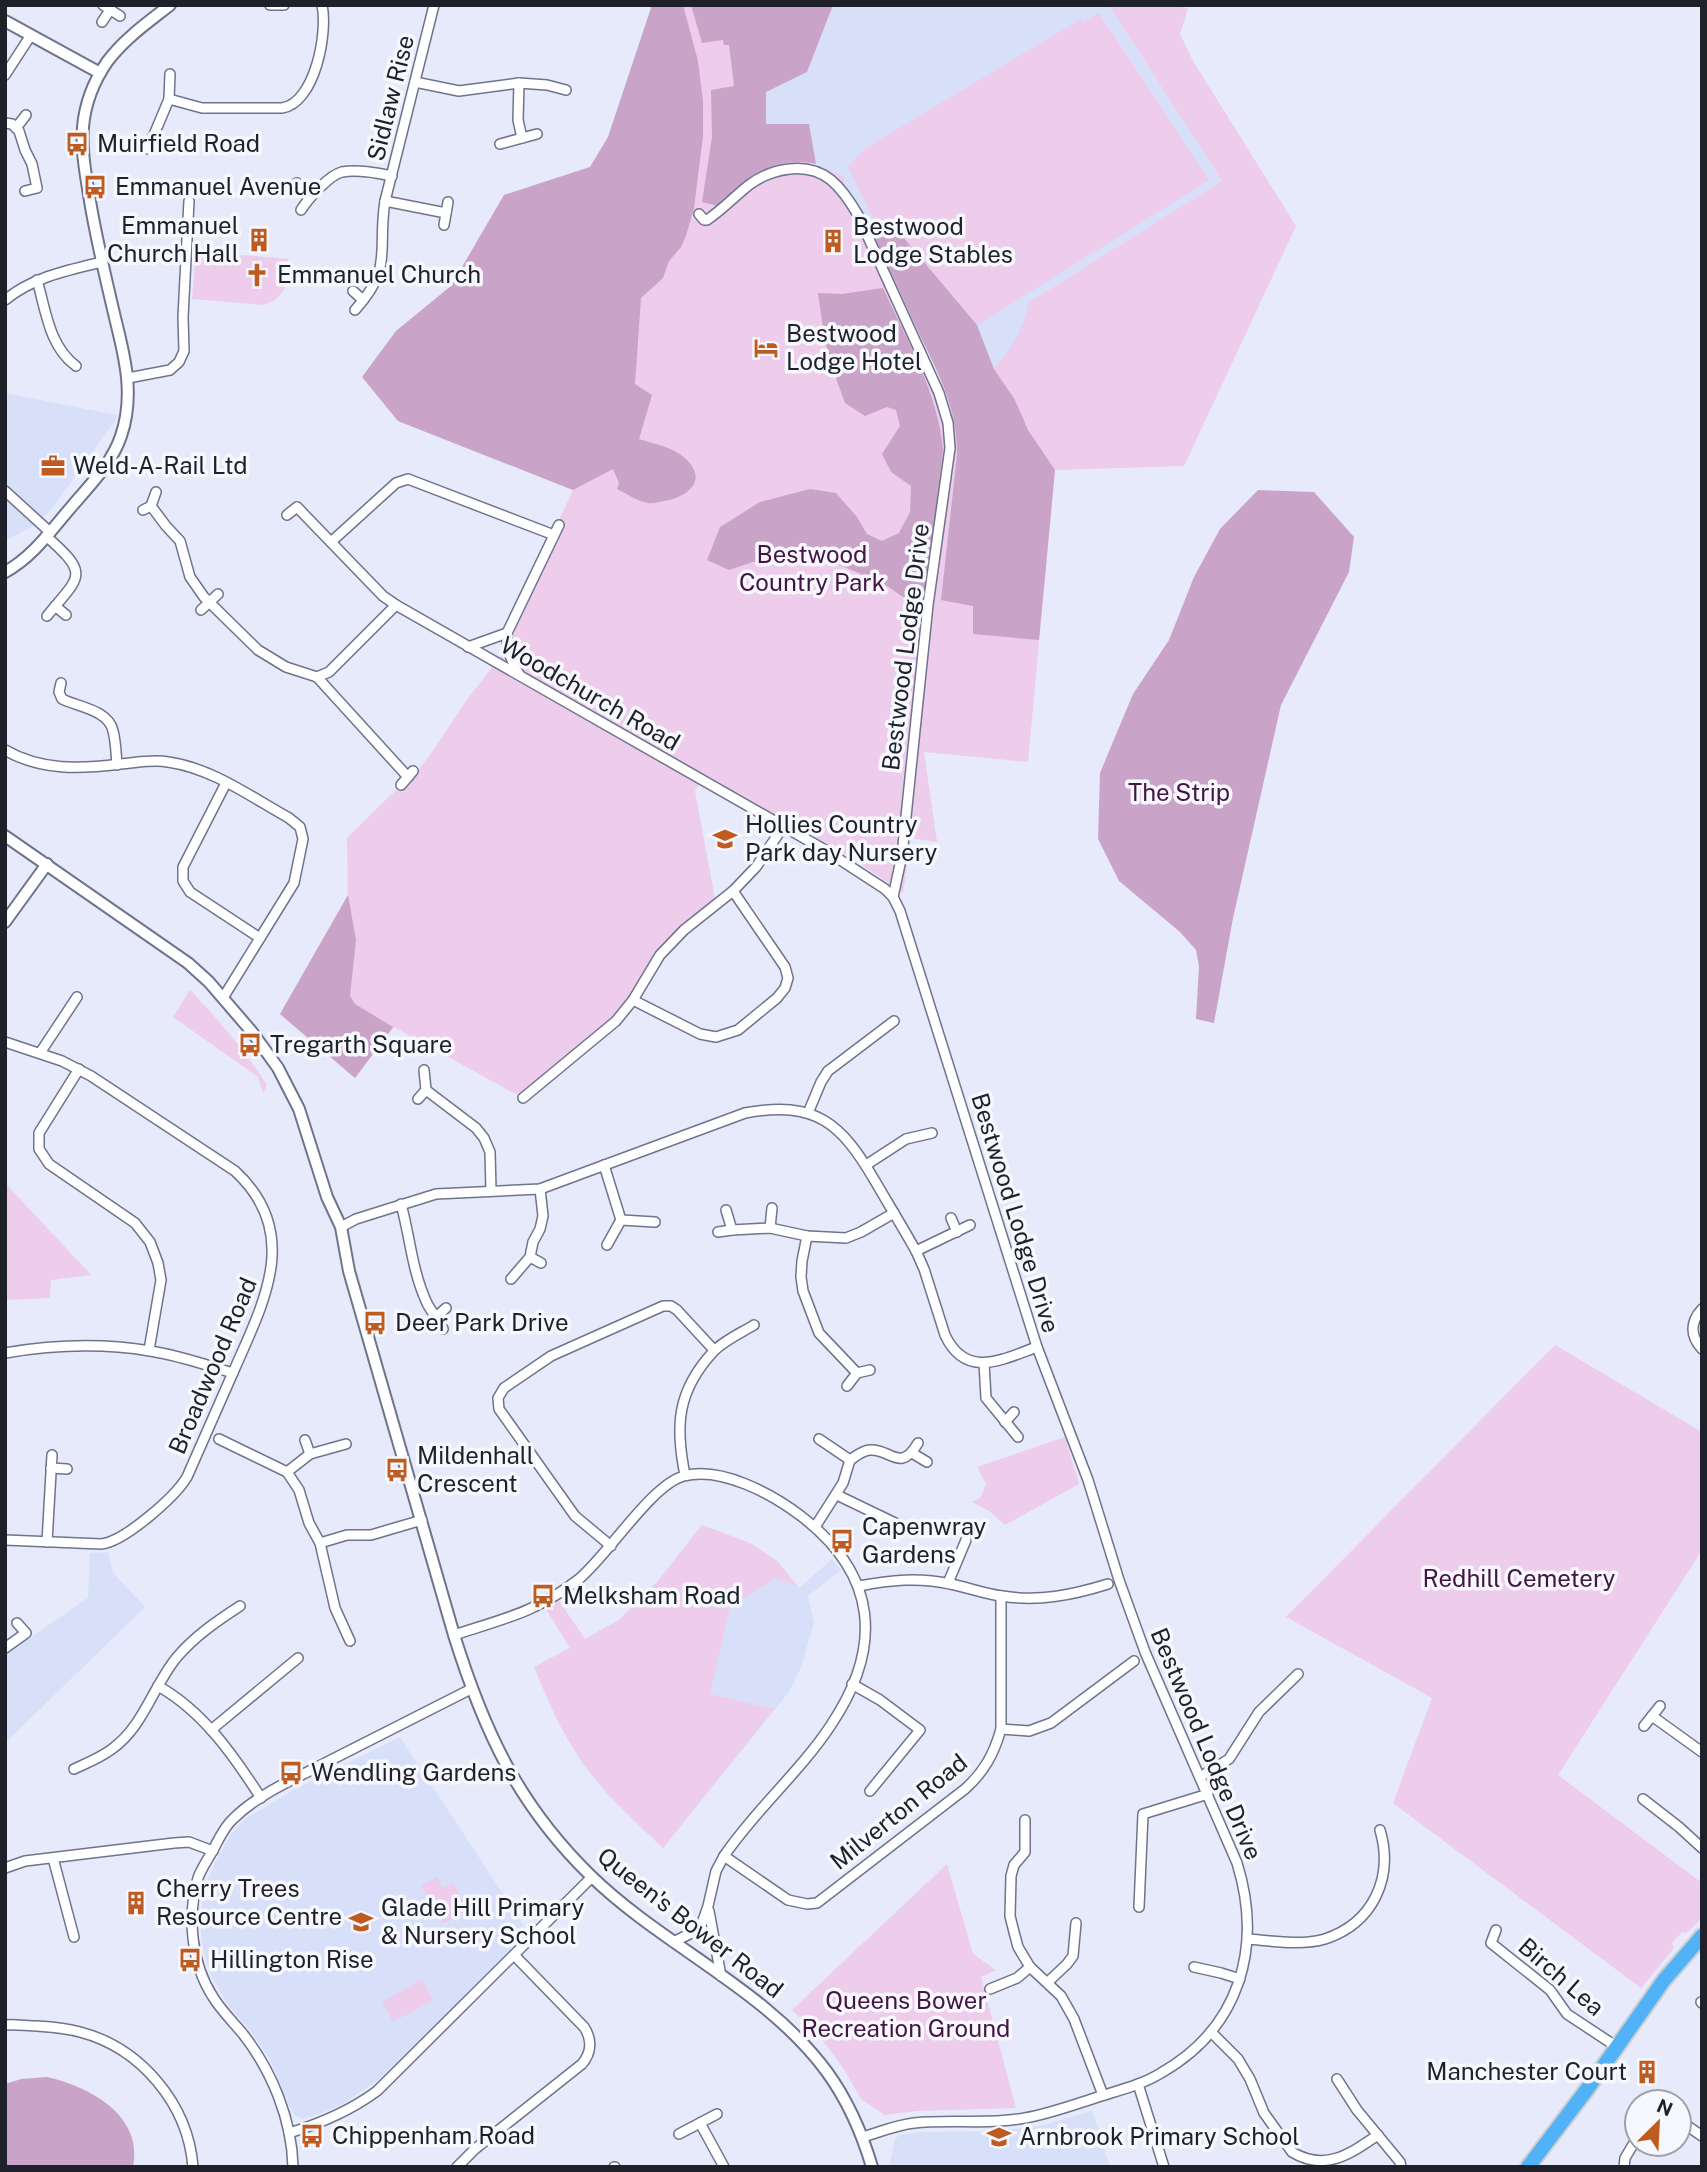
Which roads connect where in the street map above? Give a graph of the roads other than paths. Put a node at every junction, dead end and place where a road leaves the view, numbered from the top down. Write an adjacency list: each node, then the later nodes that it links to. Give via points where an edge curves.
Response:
1 (170, 5): 11 (street, via 127,40)
2 (270, 5): 3 (street)
3 (284, 5)
4 (322, 5): 19 (street, via 325,23 320,48 308,89 293,105 202,108)
5 (434, 5): 15 (street, Sidlaw Rise)
6 (106, 8): 7 (street); 9 (street)
7 (120, 16)
8 (5, 21): 10 (street)
9 (102, 22)
10 (32, 36): 11 (street); 14 (street)
11 (100, 74): 40 (street, via 86,110 83,149)
12 (170, 74): 19 (street)
13 (557, 74): 17 (street)
14 (5, 75)
15 (415, 82): 16 (street, via 460,92); 29 (street, Sidlaw Rise)
16 (519, 83): 17 (street); 26 (street)
17 (555, 87): 18 (street)
18 (566, 90)
19 (169, 99): 25 (street)
20 (26, 115): 22 (street)
21 (5, 123): 22 (street)
22 (16, 128): 31 (street, via 37,188)
23 (141, 131): 25 (street)
24 (537, 134): 26 (street)
25 (153, 136): 28 (street)
26 (522, 138): 27 (street)
27 (500, 145)
28 (148, 149)
29 (391, 176): 32 (street, via 341,172); 34 (street, Sidlaw Rise)
30 (297, 183): 32 (street)
31 (25, 191)
32 (309, 198): 35 (street)
33 (189, 201): 37 (street)
34 (385, 201): 39 (street, via 447,207); 44 (street, Sidlaw Rise, via 381,267)
35 (302, 209)
36 (176, 213): 37 (street)
37 (188, 214): 47 (street, via 184,351 170,370)
38 (699, 214): 76 (street, Bestwood Lodge Drive, via 707,220 752,183 779,170 805,170 833,182 872,245 939,393 948,423 950,447 902,855)
39 (444, 225)
40 (102, 262): 41 (street); 47 (street)
41 (37, 280): 43 (street); 46 (street, via 52,333 71,363)
42 (353, 291): 44 (street)
43 (6, 297)
44 (363, 300): 45 (street, Sidlaw Rise)
45 (355, 310)
46 (60, 367)
47 (128, 378): 52 (street, via 127,410 116,449)
48 (5, 491): 52 (street)
49 (156, 492): 57 (street, via 147,508 180,541 190,577)
50 (288, 515): 54 (street, Woodchurch Road, via 297,507)
51 (559, 525): 53 (street)
52 (48, 534): 55 (street); 58 (street, via 76,570 73,584)
53 (554, 535): 54 (street, via 408,479 396,483); 63 (street)
54 (331, 542): 59 (street, Woodchurch Road)
55 (5, 572)
56 (218, 594): 57 (street)
57 (209, 603): 60 (street); 66 (street, via 258,650 286,667)
58 (55, 606): 61 (street); 62 (street)
59 (396, 606): 64 (street, Woodchurch Road); 66 (street, via 329,671)
60 (201, 610)
61 (66, 615)
62 (47, 616)
63 (507, 633): 64 (street); 65 (street, via 507,647)
64 (468, 647): 65 (street, Woodchurch Road)
65 (520, 676): 72 (street, Woodchurch Road)
66 (317, 677): 70 (street)
67 (61, 683): 69 (street, via 62,699 110,722)
68 (5, 750): 69 (street, via 67,768)
69 (117, 765): 71 (street, via 171,762)
70 (407, 778)
71 (226, 783): 78 (street, via 183,867 183,881 190,892); 78 (street, via 296,823 303,833 294,883)
72 (783, 827): 75 (street); 76 (street, Woodchurch Road)
73 (5, 836): 74 (street, Queen's Bower Road)
74 (47, 864): 77 (street); 80 (street, Queen's Bower Road, via 188,963)
75 (733, 891): 81 (street, via 660,955); 81 (street, via 785,967 789,978 777,998 738,1030 716,1037 700,1034)
76 (893, 897): 126 (street, Bestwood Lodge Drive)
77 (5, 922)
78 (260, 938): 80 (street)
79 (77, 997): 83 (street)
80 (223, 998): 108 (street, Queen's Bower Road, via 262,1044 290,1089)
81 (633, 1000): 92 (street, via 602,1034)
82 (60, 1001): 83 (street)
83 (70, 1007): 88 (street)
84 (894, 1021): 86 (street)
85 (864, 1029): 86 (street)
86 (872, 1038): 94 (street, via 828,1070)
87 (5, 1042): 88 (street, Broadwood Road)
88 (40, 1053): 89 (street, Broadwood Road)
89 (79, 1069): 128 (street, via 39,1133 39,1149 49,1164 135,1223 150,1242 161,1280); 133 (street, Broadwood Road, via 235,1171 258,1199 271,1234 271,1275 262,1308)
90 (424, 1070): 91 (street)
91 (426, 1090): 93 (street); 99 (street, via 484,1138 490,1153)
92 (523, 1098)
93 (418, 1099)
94 (808, 1113): 96 (street, via 789,1109 745,1113); 97 (street, via 832,1124)
95 (932, 1133): 97 (street, via 906,1139)
96 (604, 1165): 98 (street); 105 (street)
97 (866, 1165): 103 (street)
98 (540, 1189): 99 (street); 116 (street, via 543,1216)
99 (491, 1190): 100 (street, via 436,1194)
100 (401, 1204): 108 (street); 123 (street, via 412,1264 427,1305)
101 (772, 1208): 109 (street)
102 (726, 1210): 110 (street)
103 (894, 1213): 113 (street, via 846,1238); 115 (street)
104 (951, 1218): 112 (street)
105 (621, 1220): 106 (street); 114 (street)
106 (655, 1222)
107 (970, 1225): 112 (street)
108 (341, 1227): 156 (street, Queen's Bower Road, via 349,1271)
109 (770, 1228): 110 (street); 113 (street)
110 (732, 1230): 111 (street)
111 (718, 1232)
112 (957, 1232): 115 (street)
113 (807, 1236): 119 (street)
114 (607, 1245)
115 (916, 1251): 131 (street, via 950,1345 967,1359)
116 (530, 1257): 117 (street); 118 (street)
117 (541, 1263)
118 (512, 1279)
119 (803, 1291): 120 (street); 134 (street, via 819,1333)
120 (791, 1295)
121 (446, 1308): 123 (street)
122 (1702, 1309): 127 (street, via 1692,1329)
123 (437, 1316): 125 (street)
124 (754, 1325): 129 (street)
125 (443, 1329)
126 (1037, 1347): 131 (street); 190 (street, Bestwood Lodge Drive, via 1088,1480 1145,1652)
127 (1702, 1349)
128 (149, 1350): 130 (street, via 54,1347); 133 (street)
129 (714, 1350): 152 (street, via 688,1389 680,1413 678,1441); 163 (street, via 677,1310 663,1306 551,1356 504,1388 498,1398 499,1409 575,1516)
130 (5, 1353)
131 (984, 1363): 137 (street, via 986,1398)
132 (870, 1370): 134 (street)
133 (233, 1373): 161 (street, Broadwood Road, via 178,1489 116,1540 101,1544)
134 (857, 1373): 135 (street)
135 (847, 1386)
136 (1014, 1412): 137 (street)
137 (1005, 1422): 138 (street)
138 (1018, 1437)
139 (219, 1439): 151 (street)
140 (819, 1439): 147 (street)
141 (305, 1440): 145 (street)
142 (918, 1443): 144 (street)
143 (346, 1444): 145 (street)
144 (912, 1453): 147 (street, via 891,1458 868,1449); 148 (street)
145 (310, 1454): 151 (street)
146 (52, 1455): 149 (street)
147 (850, 1460): 153 (street)
148 (928, 1462)
149 (51, 1468): 150 (street); 161 (street)
150 (67, 1469)
151 (287, 1472): 162 (street)
152 (685, 1475): 158 (street, via 705,1474 742,1483 782,1502); 163 (street, via 660,1489)
153 (837, 1495): 155 (street); 158 (street)
154 (889, 1506): 155 (street)
155 (884, 1517): 157 (street)
156 (422, 1520): 162 (street); 174 (street, Queen's Bower Road)
157 (895, 1523)
158 (815, 1527): 168 (street, via 843,1556)
159 (5, 1540): 161 (street, Broadwood Road)
160 (966, 1540): 164 (street)
161 (47, 1542)
162 (320, 1543): 175 (street, via 335,1608)
163 (611, 1546): 174 (street, via 582,1576 534,1609)
164 (962, 1550): 165 (street); 166 (street)
165 (973, 1554)
166 (948, 1583): 168 (street, via 906,1579); 169 (street)
167 (1108, 1584): 169 (street, via 1065,1596)
168 (859, 1586): 180 (street, via 865,1635)
169 (1001, 1596): 186 (street, Milverton Road)
170 (240, 1606): 171 (street)
171 (229, 1614): 173 (street); 181 (street, via 186,1648)
172 (17, 1623): 176 (street, via 26,1633)
173 (237, 1624)
174 (454, 1635): 182 (street, Queen's Bower Road)
175 (350, 1642)
176 (5, 1648)
177 (298, 1658): 187 (street)
178 (1134, 1661): 186 (street, via 1051,1723 1029,1731)
179 (1298, 1674): 190 (street, via 1286,1679 1259,1712 1229,1759)
180 (852, 1684): 191 (street, via 919,1730); 199 (street, via 822,1738)
181 (158, 1686): 187 (street); 189 (street, via 125,1738)
182 (471, 1689): 193 (street); 202 (street, Queen's Bower Road, via 524,1797)
183 (1660, 1706): 184 (street)
184 (1652, 1716): 185 (street); 188 (street)
185 (1644, 1726)
186 (1001, 1729): 199 (street, Milverton Road, via 979,1776 817,1903 788,1900)
187 (211, 1730): 193 (street)
188 (1702, 1752)
189 (74, 1769)
190 (1200, 1777): 192 (street, Bestwood Lodge Drive)
191 (870, 1791)
192 (1208, 1794): 204 (street, via 1143,1814); 211 (street, Bestwood Lodge Drive, via 1242,1880)
193 (261, 1798): 198 (street, via 231,1821)
194 (1643, 1799): 197 (street)
195 (1025, 1820): 214 (street, via 1025,1852 1011,1876 1010,1916 1018,1947)
196 (1380, 1830): 211 (street, via 1382,1880 1364,1915 1323,1939)
197 (1702, 1848)
198 (213, 1851): 200 (street, via 189,1842); 228 (street, via 199,1877 193,1904 197,1961 213,1998 260,2058)
199 (724, 1856): 203 (street)
200 (53, 1858): 201 (street); 206 (street)
201 (5, 1868)
202 (592, 1877): 212 (street, Queen's Bower Road); 213 (street)
203 (708, 1906): 212 (street, via 700,1929); 216 (street)
204 (1139, 1907)
205 (82, 1917): 206 (street)
206 (69, 1919): 210 (street)
207 (1076, 1923): 218 (street, via 1073,1955)
208 (1496, 1930): 222 (street, Birch Lea, via 1491,1942 1550,1990 1567,2014)
209 (1702, 1936): 222 (highway)
210 (74, 1937)
211 (1248, 1940): 217 (street, Bestwood Lodge Drive)
212 (673, 1942): 216 (street, Queen's Bower Road)
213 (514, 1955): 228 (street, via 377,2091 341,2115); 234 (street, via 584,2027 590,2040 589,2054)
214 (1030, 1967): 218 (street); 219 (street)
215 (1194, 1967): 217 (street)
216 (721, 1976): 231 (street, Queen's Bower Road, via 768,2011 812,2053 842,2095)
217 (1240, 1979): 221 (street, Bestwood Lodge Drive)
218 (1048, 1982): 225 (street, via 1074,2019)
219 (990, 1989)
220 (5, 2025): 232 (street, via 81,2032 121,2049 162,2088 180,2115)
221 (1211, 2032): 224 (street, Bestwood Lodge Drive, via 1180,2062); 230 (street, via 1238,2059 1264,2113 1298,2156 1311,2163 1341,2161)
222 (1617, 2047): 239 (highway)
223 (1337, 2079): 230 (street)
224 (1138, 2084): 225 (street, Bestwood Lodge Drive); 237 (street)
225 (1103, 2095): 231 (street, Bestwood Lodge Drive, via 1025,2118 912,2123)
226 (717, 2114): 227 (street)
227 (700, 2123): 229 (street); 235 (street)
228 (289, 2133): 233 (street)
229 (679, 2134)
230 (1378, 2135): 238 (street)
231 (863, 2137): 236 (street, Queen's Bower Road)
232 (193, 2167)
233 (293, 2167)
234 (457, 2167)
235 (724, 2167)
236 (872, 2167)
237 (1164, 2167)
238 (1401, 2167)
239 (1528, 2167)

